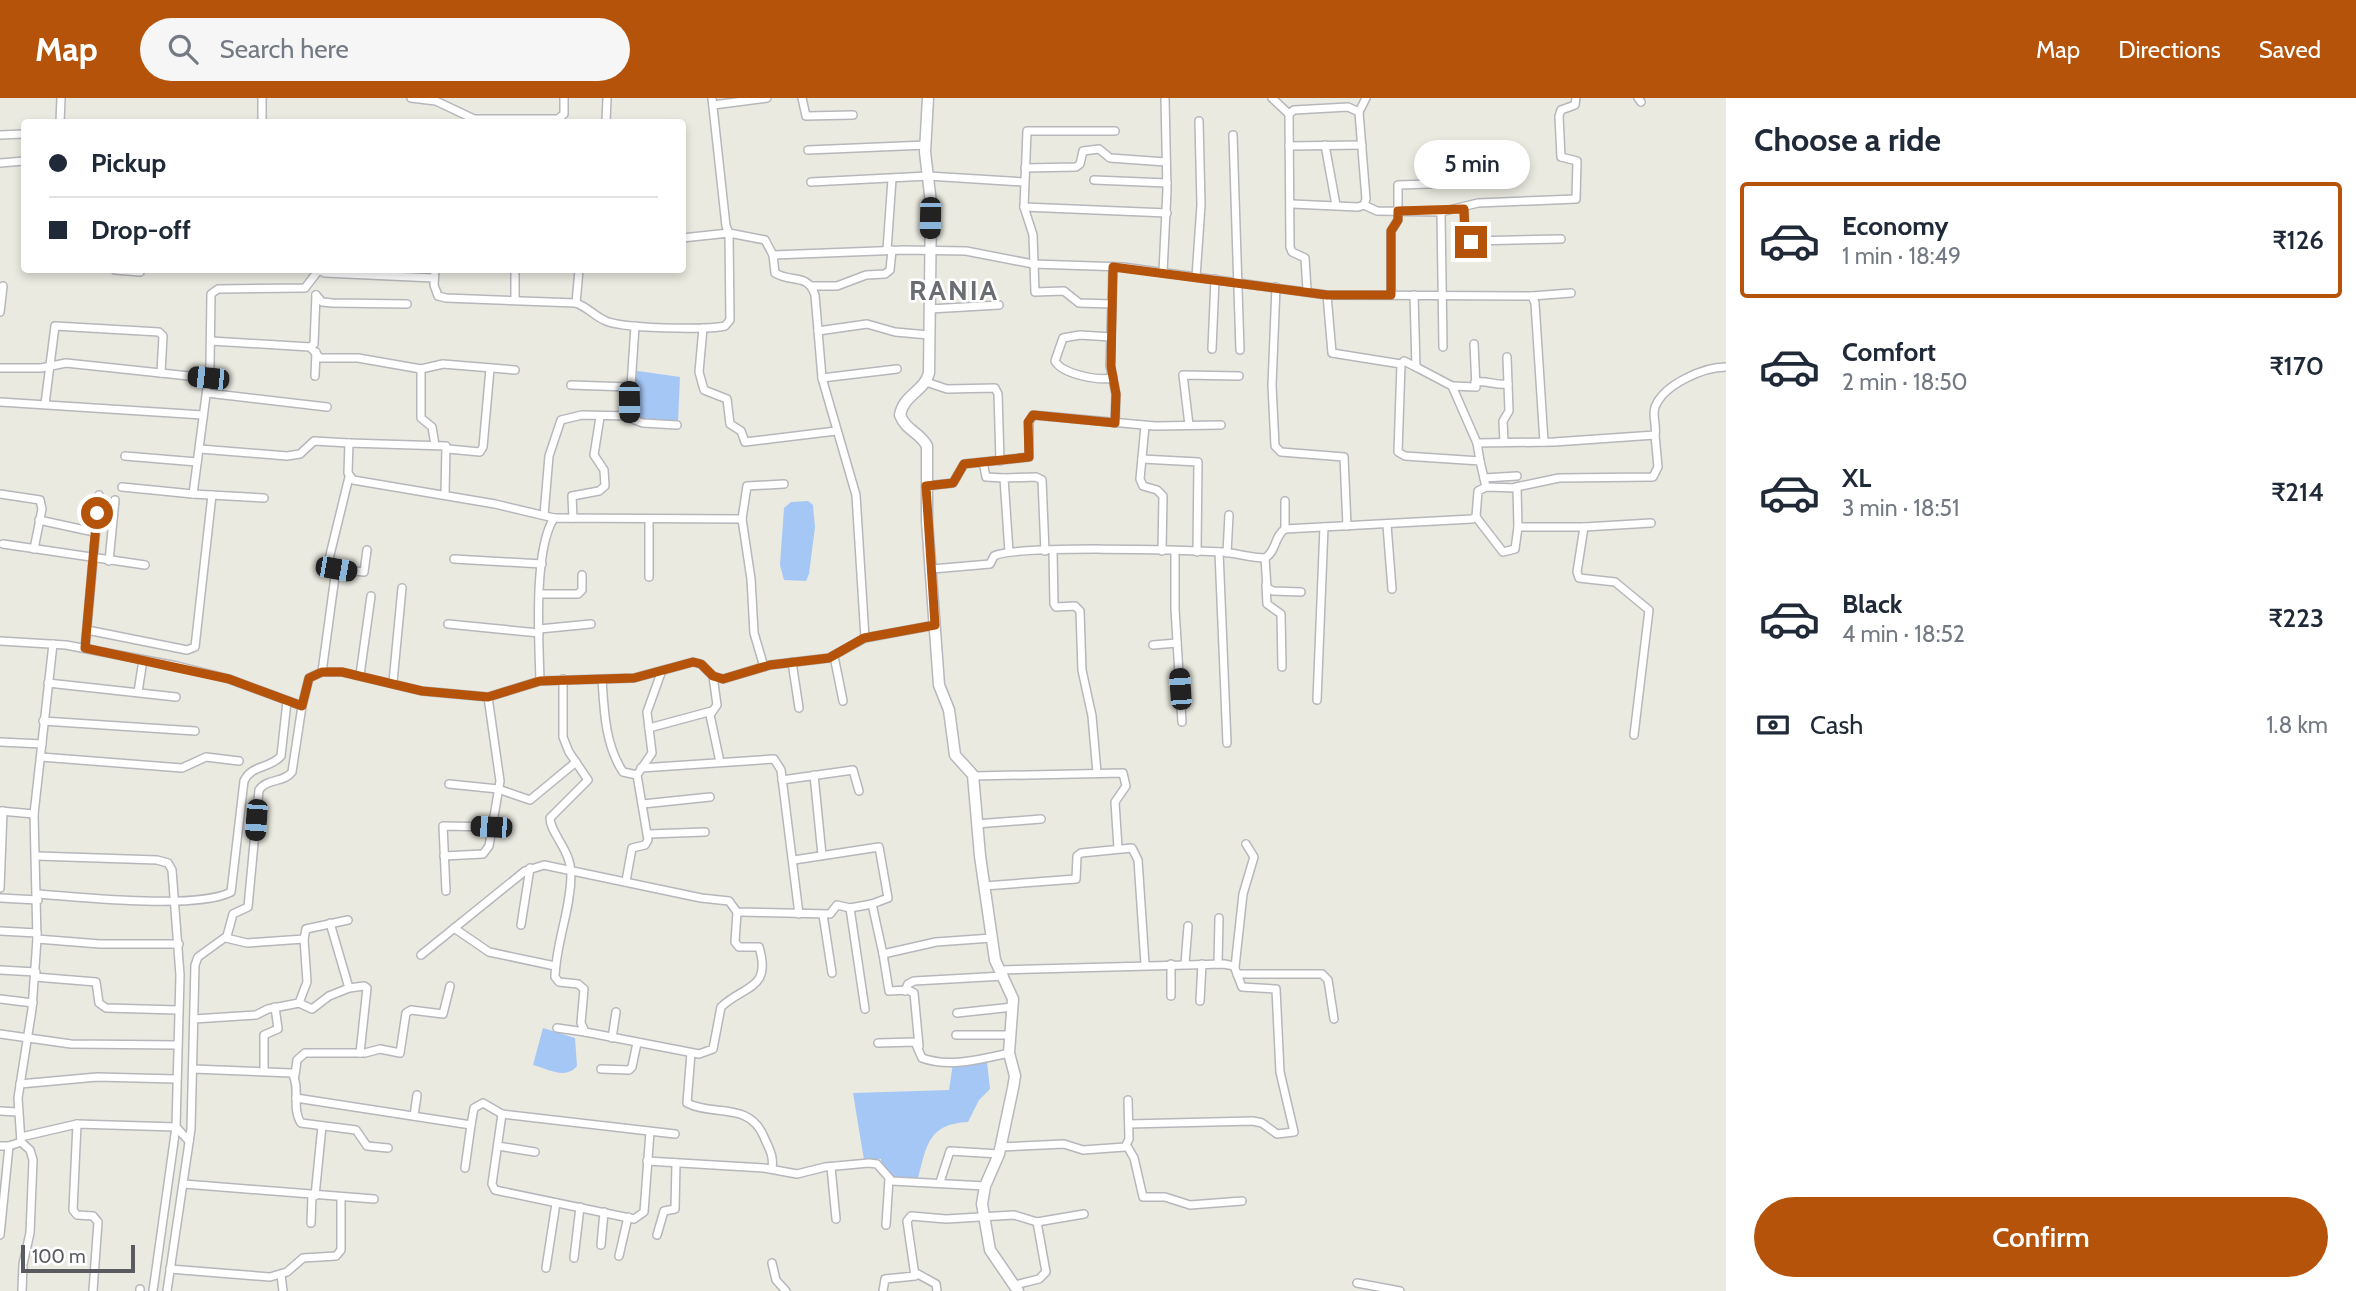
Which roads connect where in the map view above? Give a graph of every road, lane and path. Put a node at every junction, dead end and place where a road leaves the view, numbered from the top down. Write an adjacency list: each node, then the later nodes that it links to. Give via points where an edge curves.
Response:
1 (61, 98): 17 (street)
2 (262, 98): 18 (street)
3 (411, 98): 19 (street, via 436,101)
4 (564, 98): 20 (street, via 564,114)
5 (607, 98): 21 (street)
6 (767, 98): 13 (street)
7 (802, 98): 16 (street, via 806,116)
8 (928, 98): 27 (street)
9 (1165, 98): 33 (street)
10 (1272, 98): 15 (street)
11 (1366, 98): 14 (street)
12 (1576, 98): 47 (street, via 1575,105 1561,110 1559,116 1561,156 1577,161 1576,199 1478,203)
13 (712, 102): 51 (street)
14 (1359, 112): 15 (street, via 1348,107); 29 (street)
15 (1289, 114): 30 (street)
16 (853, 115)
17 (60, 119)
18 (262, 119)
19 (475, 119)
20 (558, 119)
21 (606, 119)
22 (1199, 121): 65 (street, via 1201,205)
23 (1115, 131): 35 (street, via 1027,131)
24 (21, 134): 25 (street)
25 (0, 135)
26 (1233, 135): 67 (street)
27 (919, 145): 31 (street); 36 (street)
28 (1325, 145): 29 (street); 30 (street); 44 (street)
29 (1362, 145): 45 (street)
30 (1289, 146): 43 (street)
31 (808, 150)
32 (21, 161): 34 (street)
33 (1166, 162): 35 (street, via 1110,158 1098,149 1083,151 1076,167); 41 (street)
34 (0, 163)
35 (1025, 168): 40 (street)
36 (923, 177): 37 (street); 40 (street); 55 (street)
37 (892, 179): 39 (street); 54 (street)
38 (1094, 180): 41 (street)
39 (811, 182)
40 (1024, 182): 46 (street)
41 (1167, 183): 50 (street)
42 (1462, 183): 48 (street, via 1402,183 1397,189)
43 (1292, 204): 44 (street); 72 (street, via 1290,247 1305,258)
44 (1336, 205): 45 (street)
45 (1364, 205): 48 (street, via 1377,211)
46 (1024, 207): 50 (street); 57 (street, via 1033,235)
47 (1464, 209): 49 (street); 53 (street, via 1465,235 1471,242)
48 (1398, 211): 49 (street); 77 (street, via 1391,231)
49 (1441, 212): 74 (street)
50 (1167, 213): 59 (street)
51 (729, 233): 52 (street); 56 (street, via 765,240); 88 (street, via 730,320 725,326)
52 (686, 238)
53 (1561, 239)
54 (889, 250): 55 (street); 56 (street); 70 (street, via 890,270 885,274 866,275 837,286)
55 (930, 250): 57 (street, via 974,252); 85 (street)
56 (773, 255): 70 (street, via 778,275)
57 (1032, 264): 58 (street); 83 (street, via 1035,292 1063,292 1074,302)
58 (1113, 267): 59 (street); 83 (street)
59 (1163, 272): 65 (street)
60 (316, 273): 69 (street)
61 (406, 273): 64 (street)
62 (516, 273): 80 (street)
63 (579, 273): 81 (street)
64 (435, 274): 80 (street, via 439,296)
65 (1196, 277): 66 (street)
66 (1215, 279): 67 (street); 96 (street)
67 (1238, 282): 71 (street); 97 (street)
68 (3, 286): 86 (street)
69 (309, 286): 75 (street); 92 (street, via 213,291)
70 (812, 286): 89 (street)
71 (1276, 287): 72 (street); 172 (street, via 1275,446 1281,452 1344,457)
72 (1307, 290): 76 (street)
73 (1571, 293): 79 (street)
74 (1442, 294): 78 (street); 79 (street); 95 (street)
75 (316, 295): 82 (street, via 332,303); 94 (street)
76 (1327, 295): 77 (street); 100 (street, via 1332,353)
77 (1391, 295): 78 (street)
78 (1413, 295): 102 (street)
79 (1531, 296): 136 (street)
80 (515, 299): 81 (street)
81 (576, 303): 87 (street, via 605,321)
82 (407, 304)
83 (1112, 304): 91 (street)
84 (999, 305): 85 (street)
85 (930, 309): 90 (street)
86 (0, 312)
87 (635, 326): 88 (street); 120 (street)
88 (704, 328): 133 (street, via 700,379 707,393 727,399 730,424 741,431 744,442)
89 (818, 331): 90 (street, via 867,324); 113 (street)
90 (929, 335): 115 (street)
91 (1111, 337): 114 (street); 114 (street, via 1063,338 1055,361 1083,377)
92 (211, 341): 94 (street); 112 (street)
93 (1474, 344): 116 (street)
94 (312, 346): 98 (street)
95 (1443, 346)
96 (1212, 349)
97 (1240, 350)
98 (317, 356): 105 (street); 110 (street)
99 (1507, 357): 117 (street)
100 (1401, 364): 102 (street, via 1404,361); 145 (street, via 1398,452)
101 (50, 365): 104 (street); 109 (street); 109 (street, via 55,326 159,331 163,336); 123 (street)
102 (1416, 367): 119 (street)
103 (1726, 367): 134 (street, via 1698,371 1664,397 1655,408)
104 (0, 368)
105 (421, 369): 106 (street, via 443,364); 139 (street, via 421,418 432,427)
106 (490, 369): 108 (street); 141 (street, via 483,447 480,452)
107 (897, 369): 113 (street)
108 (515, 370)
109 (162, 373): 112 (street)
110 (316, 376)
111 (1239, 376): 131 (street, via 1183,375)
112 (208, 378): 121 (street)
113 (822, 378): 133 (street)
114 (1113, 378): 128 (street)
115 (926, 382): 144 (street, via 947,389 995,388); 153 (street, via 908,396 900,415 927,446)
116 (1475, 382): 117 (street); 119 (street, via 1473,388)
117 (1508, 384): 135 (street)
118 (570, 385): 120 (street)
119 (1452, 386): 138 (street)
120 (629, 387): 127 (street)
121 (207, 393): 124 (street); 125 (street)
122 (0, 402): 123 (street)
123 (45, 404): 125 (street)
124 (327, 407)
125 (203, 415): 140 (street)
126 (600, 416): 127 (street); 164 (street, via 561,420 549,456); 168 (street, via 594,456 604,470 605,486 572,496)
127 (629, 418): 129 (street)
128 (1115, 423): 130 (street); 144 (street, via 1033,415 1028,422 1029,457)
129 (677, 425)
130 (1145, 425): 131 (street); 143 (street)
131 (1189, 425): 132 (street)
132 (1221, 425)
133 (836, 431): 210 (street, via 856,495)
134 (1652, 436): 136 (street); 155 (street, via 1658,467 1653,477 1559,478)
135 (1504, 442): 136 (street); 138 (street)
136 (1544, 442)
137 (349, 443): 139 (street); 140 (street, via 314,441 300,454 288,456); 149 (street)
138 (1477, 443): 145 (street)
139 (435, 445): 141 (street)
140 (201, 449): 146 (street)
141 (447, 449): 160 (street)
142 (125, 456): 146 (street)
143 (1142, 459): 181 (street, via 1141,483 1163,496); 187 (street, via 1198,462)
144 (1000, 461): 147 (street)
145 (1480, 461): 151 (street)
146 (197, 462): 157 (street)
147 (984, 462): 150 (street, via 986,477); 153 (street, via 961,465 953,483)
148 (1517, 476): 151 (street)
149 (349, 477): 160 (street, via 368,485); 196 (street, via 328,563)
150 (1004, 478): 184 (street); 185 (street, via 1042,480)
151 (1485, 482): 155 (street); 166 (street, via 1478,491)
152 (784, 484): 169 (street, via 747,486)
153 (926, 486): 195 (street)
154 (122, 487): 157 (street)
155 (1516, 487): 177 (street)
156 (0, 494): 170 (street, via 40,500)
157 (193, 494): 159 (street)
158 (99, 495): 179 (street)
159 (212, 495): 161 (street); 209 (street, via 195,648)
160 (445, 495): 164 (street)
161 (264, 498)
162 (115, 500): 192 (street)
163 (1285, 501): 174 (street)
164 (544, 515): 167 (street)
165 (1229, 515): 188 (street)
166 (1476, 517): 175 (street); 177 (street, via 1506,553 1516,547)
167 (554, 518): 168 (street); 193 (street, via 546,533)
168 (573, 518): 171 (street)
169 (742, 519): 171 (street); 217 (street, via 754,633)
170 (39, 520): 179 (street); 182 (street)
171 (649, 521): 198 (street)
172 (1347, 523): 175 (street); 176 (street)
173 (1651, 523): 178 (street)
174 (1285, 525): 176 (street); 190 (street)
175 (1387, 525): 201 (street)
176 (1324, 527): 232 (street)
177 (1518, 527): 178 (street)
178 (1584, 527): 241 (street, via 1579,578 1615,582 1649,610)
179 (94, 532): 189 (street)
180 (2, 544): 182 (street)
181 (1162, 548): 185 (street); 186 (street)
182 (34, 549): 189 (street)
183 (367, 550): 196 (street, via 364,572)
184 (1009, 550): 185 (street); 195 (street, via 996,554 988,566)
185 (1049, 551): 250 (street, via 1054,604 1059,608 1075,606 1080,611 1082,670)
186 (1175, 551): 187 (street); 212 (street)
187 (1197, 552): 188 (street)
188 (1223, 552): 190 (street); 243 (street)
189 (91, 558): 192 (street); 209 (street)
190 (1265, 558): 199 (street)
191 (454, 559): 193 (street)
192 (109, 561): 194 (street)
193 (542, 564): 203 (street)
194 (145, 565)
195 (931, 565): 207 (street)
196 (336, 569): 220 (street)
197 (582, 575): 203 (street, via 578,594)
198 (649, 577)
199 (1266, 585): 202 (street, via 1273,591); 219 (street, via 1267,604 1282,618)
200 (402, 588): 227 (street)
201 (1392, 589)
202 (1301, 592)
203 (540, 594): 208 (street)
204 (371, 596): 222 (street)
205 (448, 624): 208 (street)
206 (591, 624): 208 (street)
207 (928, 626): 210 (street); 252 (street, via 949,710 953,750)
208 (539, 631): 226 (street)
209 (86, 638): 213 (street); 216 (street)
210 (864, 638): 215 (street)
211 (0, 641): 213 (street)
212 (1177, 643): 214 (street); 238 (street)
213 (53, 644): 228 (street)
214 (1153, 645)
215 (834, 656): 218 (street); 233 (street)
216 (143, 660): 229 (street); 234 (street, via 229,679)
217 (763, 660): 218 (street); 223 (street, via 723,679)
218 (792, 662): 235 (street)
219 (1282, 667)
220 (322, 668): 222 (street); 234 (street, via 309,678)
221 (661, 673): 223 (street, via 697,662); 225 (street); 239 (street, via 648,707)
222 (360, 675): 227 (street)
223 (713, 676): 236 (street, via 717,705)
224 (564, 679): 225 (street); 226 (street); 247 (street, via 561,729)
225 (602, 679): 249 (street, via 605,720 617,760 623,772)
226 (540, 681): 230 (street)
227 (393, 682): 230 (street, via 441,694)
228 (48, 683): 229 (street); 237 (street)
229 (138, 692): 231 (street)
230 (488, 697): 255 (street, via 500,773)
231 (176, 698)
232 (1317, 700)
233 (843, 701)
234 (294, 703): 280 (street, via 281,757 253,770 244,781 231,892); 294 (street, via 292,772 259,790 249,902 246,909 233,914)
235 (799, 708)
236 (712, 711): 239 (street); 248 (street, via 712,736)
237 (43, 721): 240 (street); 244 (street)
238 (1182, 722)
239 (649, 728): 249 (street, via 652,753)
240 (195, 731)
241 (1634, 735)
242 (0, 742): 244 (street)
243 (1227, 743)
244 (42, 744): 245 (street)
245 (41, 757): 246 (street, via 182,768 206,757); 260 (street)
246 (239, 761)
247 (576, 762): 255 (street, via 530,800); 273 (street, via 588,783 550,822 565,847)
248 (720, 762): 249 (street); 253 (street, via 770,758 778,763)
249 (639, 771): 258 (street)
250 (1097, 773): 252 (street); 267 (street, via 1124,776 1125,789 1115,799)
251 (814, 775): 253 (street); 256 (street, via 853,770); 268 (street)
252 (973, 776): 262 (street)
253 (782, 780): 271 (street)
254 (449, 785): 255 (street)
255 (498, 789): 263 (street)
256 (859, 791)
257 (710, 797): 258 (street)
258 (643, 804): 265 (street)
259 (2, 811): 260 (street); 276 (street)
260 (34, 814): 269 (street)
261 (1041, 819): 262 (street)
262 (976, 824): 275 (street)
263 (491, 827): 270 (street, via 486,853); 270 (street, via 444,824)
264 (705, 832): 265 (street)
265 (649, 834): 274 (street, via 647,844 631,850)
266 (1246, 844): 307 (street, via 1254,857 1243,894)
267 (1118, 848): 275 (street, via 1078,855 1076,879); 300 (street, via 1132,848 1138,860)
268 (822, 855): 271 (street); 281 (street, via 880,847 888,898)
269 (37, 856): 278 (street); 280 (street, via 168,863)
270 (444, 856): 277 (street)
271 (794, 860): 284 (street)
272 (530, 868): 273 (street, via 549,864); 289 (street); 291 (street)
273 (570, 871): 274 (street); 305 (street, via 568,909)
274 (626, 881): 283 (street, via 729,901)
275 (984, 886): 295 (street)
276 (0, 888)
277 (446, 891)
278 (38, 897): 279 (street); 280 (street); 293 (street)
279 (0, 898)
280 (175, 899): 297 (street)
281 (872, 905): 282 (street); 298 (street)
282 (850, 908): 285 (street, via 837,905 834,913); 321 (street)
283 (737, 912): 284 (street); 338 (street, via 736,942 739,947 759,947 760,977 754,987 720,1007 713,1049 704,1054)
284 (799, 914): 285 (street)
285 (823, 915): 308 (street)
286 (1219, 918): 304 (street)
287 (348, 920): 288 (street)
288 (330, 923): 296 (street, via 306,929); 312 (street)
289 (521, 925)
290 (1188, 926): 302 (street)
291 (454, 928): 299 (street); 305 (street, via 483,950)
292 (0, 931): 293 (street)
293 (37, 936): 297 (street, via 100,944); 310 (street)
294 (226, 938): 296 (street, via 247,943); 325 (street, via 197,960)
295 (992, 938): 298 (street, via 936,942); 309 (street)
296 (304, 939): 318 (street, via 307,982)
297 (179, 944): 322 (street)
298 (883, 954): 313 (street, via 889,991)
299 (421, 955)
300 (1145, 964): 301 (street); 309 (street)
301 (1171, 964): 302 (street); 314 (street)
302 (1185, 964): 303 (street)
303 (1202, 964): 304 (street); 316 (street)
304 (1218, 964): 307 (street)
305 (555, 966): 328 (street, via 557,981 584,989 581,1023)
306 (0, 970): 310 (street)
307 (1236, 970): 326 (street, via 1322,974 1328,980); 355 (street, via 1242,987 1273,988 1279,993 1280,1073 1294,1132 1277,1135 1253,1121)
308 (832, 973)
309 (1002, 973): 313 (street, via 915,981); 320 (street)
310 (36, 975): 317 (street); 322 (street, via 96,982 99,1003 106,1008)
311 (450, 986): 339 (street, via 443,1014 406,1013 400,1053 380,1049)
312 (349, 988): 318 (street, via 312,1009); 339 (street, via 367,988)
313 (905, 990): 337 (street, via 914,993)
314 (1171, 996)
315 (0, 999): 317 (street)
316 (1200, 1001)
317 (33, 1003): 332 (street)
318 (299, 1003): 319 (street)
319 (275, 1007): 325 (street, via 256,1015); 343 (street, via 278,1029 264,1035)
320 (1013, 1007): 324 (street); 331 (street)
321 (865, 1009)
322 (178, 1010): 336 (street)
323 (616, 1012): 333 (street)
324 (957, 1013)
325 (194, 1019): 341 (street)
326 (1335, 1019)
327 (556, 1028): 328 (street)
328 (585, 1032): 333 (street)
329 (0, 1034): 332 (street)
330 (956, 1035): 331 (street)
331 (1010, 1035): 340 (street)
332 (29, 1038): 336 (street, via 71,1044); 346 (street)
333 (611, 1038): 334 (street)
334 (636, 1043): 338 (street); 342 (street, via 629,1070)
335 (878, 1043): 337 (street, via 911,1041)
336 (177, 1045): 345 (street)
337 (919, 1047): 340 (street, via 922,1058 934,1061)
338 (691, 1052): 373 (street, via 687,1103 730,1110 756,1122 772,1151)
339 (360, 1053): 344 (street, via 305,1053 297,1060)
340 (1009, 1053): 367 (street, via 1014,1076)
341 (193, 1069): 343 (street); 362 (street)
342 (601, 1069)
343 (264, 1071): 344 (street)
344 (295, 1075): 348 (street)
345 (176, 1079): 346 (street, via 97,1077); 358 (street)
346 (20, 1084): 351 (street)
347 (417, 1096): 353 (street)
348 (296, 1098): 353 (street); 357 (street, via 301,1123)
349 (1128, 1100): 355 (street)
350 (0, 1111): 351 (street)
351 (17, 1112): 361 (street)
352 (502, 1114): 356 (street, via 490,1105 478,1104); 359 (street); 364 (street)
353 (414, 1116): 356 (street)
354 (77, 1124): 358 (street); 361 (street); 407 (street, via 72,1210 93,1216 97,1222)
355 (1129, 1124): 365 (street)
356 (471, 1125): 372 (street)
357 (322, 1126): 366 (street, via 356,1130 367,1146); 379 (street)
358 (176, 1127): 362 (street); 377 (street)
359 (650, 1132): 360 (street); 369 (street)
360 (675, 1134)
361 (21, 1140): 363 (street); 406 (street, via 33,1160)
362 (189, 1141): 376 (street)
363 (4, 1146): 394 (street)
364 (498, 1146): 368 (street); 384 (street, via 495,1190)
365 (1127, 1146): 367 (street, via 1083,1150 1064,1144); 383 (street, via 1143,1196 1190,1205)
366 (388, 1148)
367 (1000, 1151): 375 (street, via 950,1152); 378 (street)
368 (535, 1152)
369 (648, 1161): 370 (street); 388 (street, via 644,1212 638,1219)
370 (676, 1163): 373 (street); 395 (street, via 676,1209 662,1213)
371 (831, 1167): 373 (street, via 797,1174); 374 (street, via 873,1163); 389 (street)
372 (466, 1168)
373 (772, 1169)
374 (889, 1179): 375 (street); 393 (street)
375 (940, 1182): 378 (street)
376 (184, 1184): 379 (street); 380 (street)
377 (168, 1185): 380 (street); 408 (street)
378 (985, 1186): 390 (street)
379 (314, 1195): 381 (street); 392 (street)
380 (182, 1197): 401 (street)
381 (341, 1198): 382 (street); 403 (street, via 340,1253 303,1258)
382 (374, 1199)
383 (1242, 1200)
384 (556, 1203): 385 (street); 400 (street)
385 (580, 1207): 386 (street); 398 (street)
386 (604, 1212): 388 (street); 396 (street)
387 (1084, 1214): 391 (street)
388 (628, 1217): 397 (street)
389 (836, 1219)
390 (983, 1219): 391 (street, via 1014,1215); 402 (street, via 908,1218); 405 (street, via 990,1250)
391 (1037, 1222): 405 (street, via 1046,1272)
392 (311, 1223)
393 (886, 1225)
394 (0, 1235)
395 (657, 1235)
396 (601, 1245)
397 (620, 1256)
398 (574, 1258)
399 (772, 1263): 411 (street, via 776,1280)
400 (546, 1268)
401 (170, 1269): 403 (street); 409 (street)
402 (916, 1273): 412 (street, via 885,1279); 413 (street, via 936,1284)
403 (281, 1275): 410 (street)
404 (1357, 1283): 414 (street)
405 (1016, 1288)
406 (22, 1291)
407 (93, 1291)
408 (153, 1291)
409 (167, 1291)
410 (283, 1291)
411 (786, 1291)
412 (883, 1291)
413 (937, 1291)
414 (1399, 1291)

